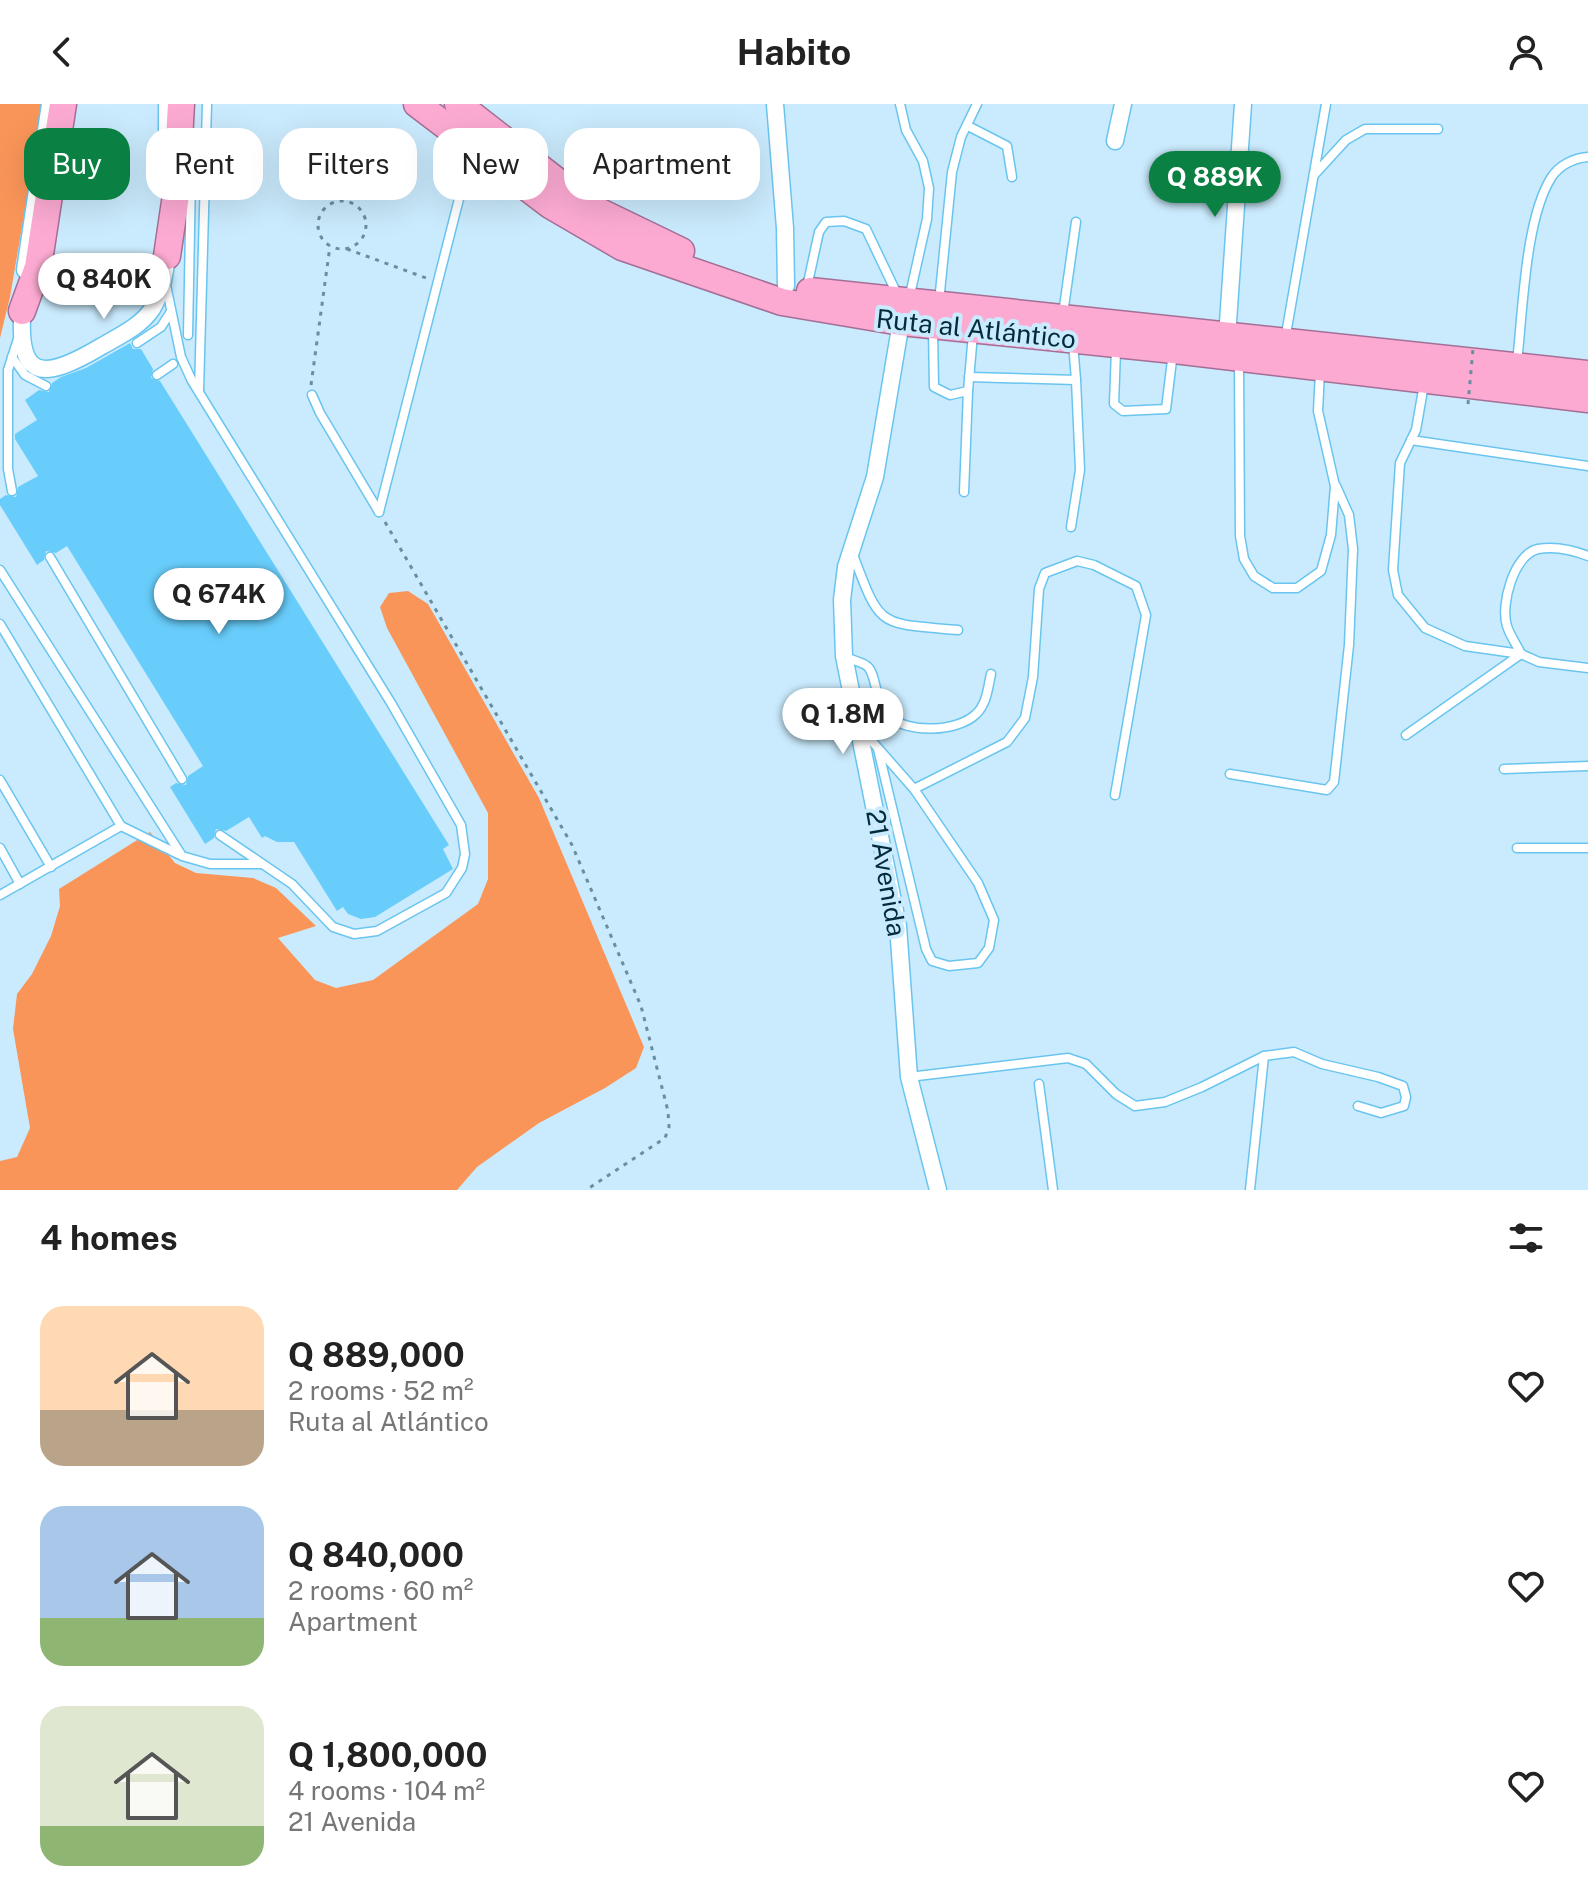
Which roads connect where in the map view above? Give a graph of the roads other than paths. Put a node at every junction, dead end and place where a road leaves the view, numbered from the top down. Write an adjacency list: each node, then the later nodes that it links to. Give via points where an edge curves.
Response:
1 (50, 104): 36 (street)
2 (63, 104): 36 (highway, via 38,267)
3 (167, 104): 31 (street)
4 (181, 104): 16 (highway)
5 (207, 104): 17 (lane)
6 (417, 104): 18 (highway, Ruta al Atlántico)
7 (445, 104): 29 (highway, via 509,157)
8 (458, 104): 29 (highway, Ruta al Atlántico)
9 (775, 104): 32 (street, via 785,228)
10 (900, 104): 33 (lane, via 929,188 927,219)
11 (977, 104): 15 (lane)
12 (1123, 104): 20 (street)
13 (1243, 104): 43 (street)
14 (1326, 104): 22 (lane)
15 (968, 126): 23 (lane, via 1007,146); 35 (lane, via 952,172)
16 (179, 128)
17 (206, 128)
18 (448, 128)
19 (1438, 129): 22 (lane, via 1365,129 1346,140)
20 (1115, 141)
21 (1588, 157): 48 (lane, via 1575,158 1553,175 1536,211)
22 (1313, 175): 41 (lane)
23 (1012, 177)
24 (175, 200): 31 (highway)
25 (191, 200): 39 (lane)
26 (204, 200): 58 (lane)
27 (458, 200): 59 (lane, via 379,512)
28 (543, 200): 33 (highway, Ruta al Atlántico, via 622,247 782,302)
29 (590, 207): 32 (highway, Ruta al Atlántico, via 698,258)
30 (1076, 222): 38 (lane)
31 (166, 266): 34 (lane); 36 (street, via 151,312 71,364 54,370 29,363 22,350)
32 (796, 288): 33 (highway, Ruta al Atlántico); 33 (lane, via 826,222 844,221 866,229)
33 (903, 309): 35 (highway, Ruta al Atlántico); 69 (street, 21 Avenida, via 875,477)
34 (171, 313): 40 (lane); 58 (lane, via 181,357)
35 (936, 316): 37 (highway, Ruta al Atlántico); 38 (highway, Ruta al Atlántico); 57 (lane, via 934,387 950,395)
36 (21, 323): 45 (lane)
37 (973, 329): 38 (highway, Ruta al Atlántico); 52 (lane)
38 (1068, 329): 42 (highway, Ruta al Atlántico); 43 (highway, Ruta al Atlántico); 53 (lane)
39 (188, 335)
40 (137, 343)
41 (1284, 343): 43 (highway, Ruta al Atlántico); 48 (highway, Ruta al Atlántico)
42 (1116, 345): 44 (highway, Ruta al Atlántico); 44 (lane, via 1113,396 1123,411 1166,409)
43 (1233, 348): 44 (highway, Ruta al Atlántico); 47 (highway, Ruta al Atlántico); 65 (lane, via 1240,536 1254,576 1273,588 1297,588 1321,571 1331,535)
44 (1174, 350)
45 (12, 357): 49 (lane); 56 (lane, via 25,375)
46 (173, 364): 51 (lane)
47 (1321, 367): 54 (highway, Ruta al Atlántico); 65 (lane, via 1318,411)
48 (1516, 367): 50 (highway, Ruta al Atlántico)
49 (8, 370): 55 (lane); 61 (lane)
50 (1588, 374)
51 (157, 375)
52 (969, 377): 53 (lane); 57 (lane)
53 (1076, 380): 68 (lane, via 1080,470)
54 (1425, 380): 60 (highway, Ruta al Atlántico); 62 (lane)
55 (0, 384)
56 (46, 386)
57 (968, 391): 67 (lane)
58 (199, 395): 95 (lane, via 391,703 465,839 462,868 446,893 366,934 333,927 292,884)
59 (312, 395)
60 (1588, 399)
61 (7, 427): 63 (lane); 66 (lane)
62 (1411, 440): 64 (lane); 75 (lane, via 1400,463 1393,570 1398,595 1425,628 1465,646)
63 (0, 445)
64 (1588, 466)
65 (1335, 486): 84 (lane, via 1349,515 1353,549 1334,782 1327,790)
66 (12, 491)
67 (964, 492)
68 (1071, 527)
69 (852, 551): 74 (lane, via 881,616 895,625); 76 (street, 21 Avenida, via 842,600)
70 (1588, 556): 75 (lane, via 1536,549 1524,557 1508,588 1506,623)
71 (50, 557): 85 (lane)
72 (0, 570): 94 (lane)
73 (0, 624): 89 (lane)
74 (958, 630)
75 (1521, 654): 77 (lane, via 1539,662); 80 (lane)
76 (844, 656): 78 (lane, via 867,665 881,707 891,719 912,727 962,724 978,713); 79 (street, 21 Avenida)
77 (1588, 668)
78 (991, 674)
79 (857, 724): 81 (lane); 100 (street, 21 Avenida, via 898,926)
80 (1406, 735)
81 (878, 749): 87 (lane); 87 (lane, via 926,949 932,961 949,966 978,963 989,948 994,920 978,883)
82 (1588, 766): 83 (lane)
83 (1504, 769)
84 (1230, 774)
85 (182, 779)
86 (0, 780): 96 (lane)
87 (914, 789): 88 (lane, via 1007,742 1025,718 1039,589 1045,573 1077,561 1136,586 1146,615)
88 (1115, 795)
89 (121, 826): 94 (lane); 96 (lane)
90 (220, 835): 95 (lane)
91 (0, 848): 97 (lane)
92 (1517, 848): 93 (lane)
93 (1588, 848)
94 (182, 856): 95 (lane, via 210,864)
95 (261, 864)
96 (51, 867): 97 (lane)
97 (20, 884): 98 (lane)
98 (0, 895)
99 (1264, 1056): 100 (lane, via 1177,1097 1135,1106 1086,1064 1068,1058); 102 (lane, via 1294,1052 1403,1086 1404,1106 1381,1113); 105 (lane)
100 (909, 1077): 103 (street, 21 Avenida)
101 (1039, 1084): 104 (lane)
102 (1358, 1106)
103 (938, 1190)
104 (1053, 1190)
105 (1250, 1190)

